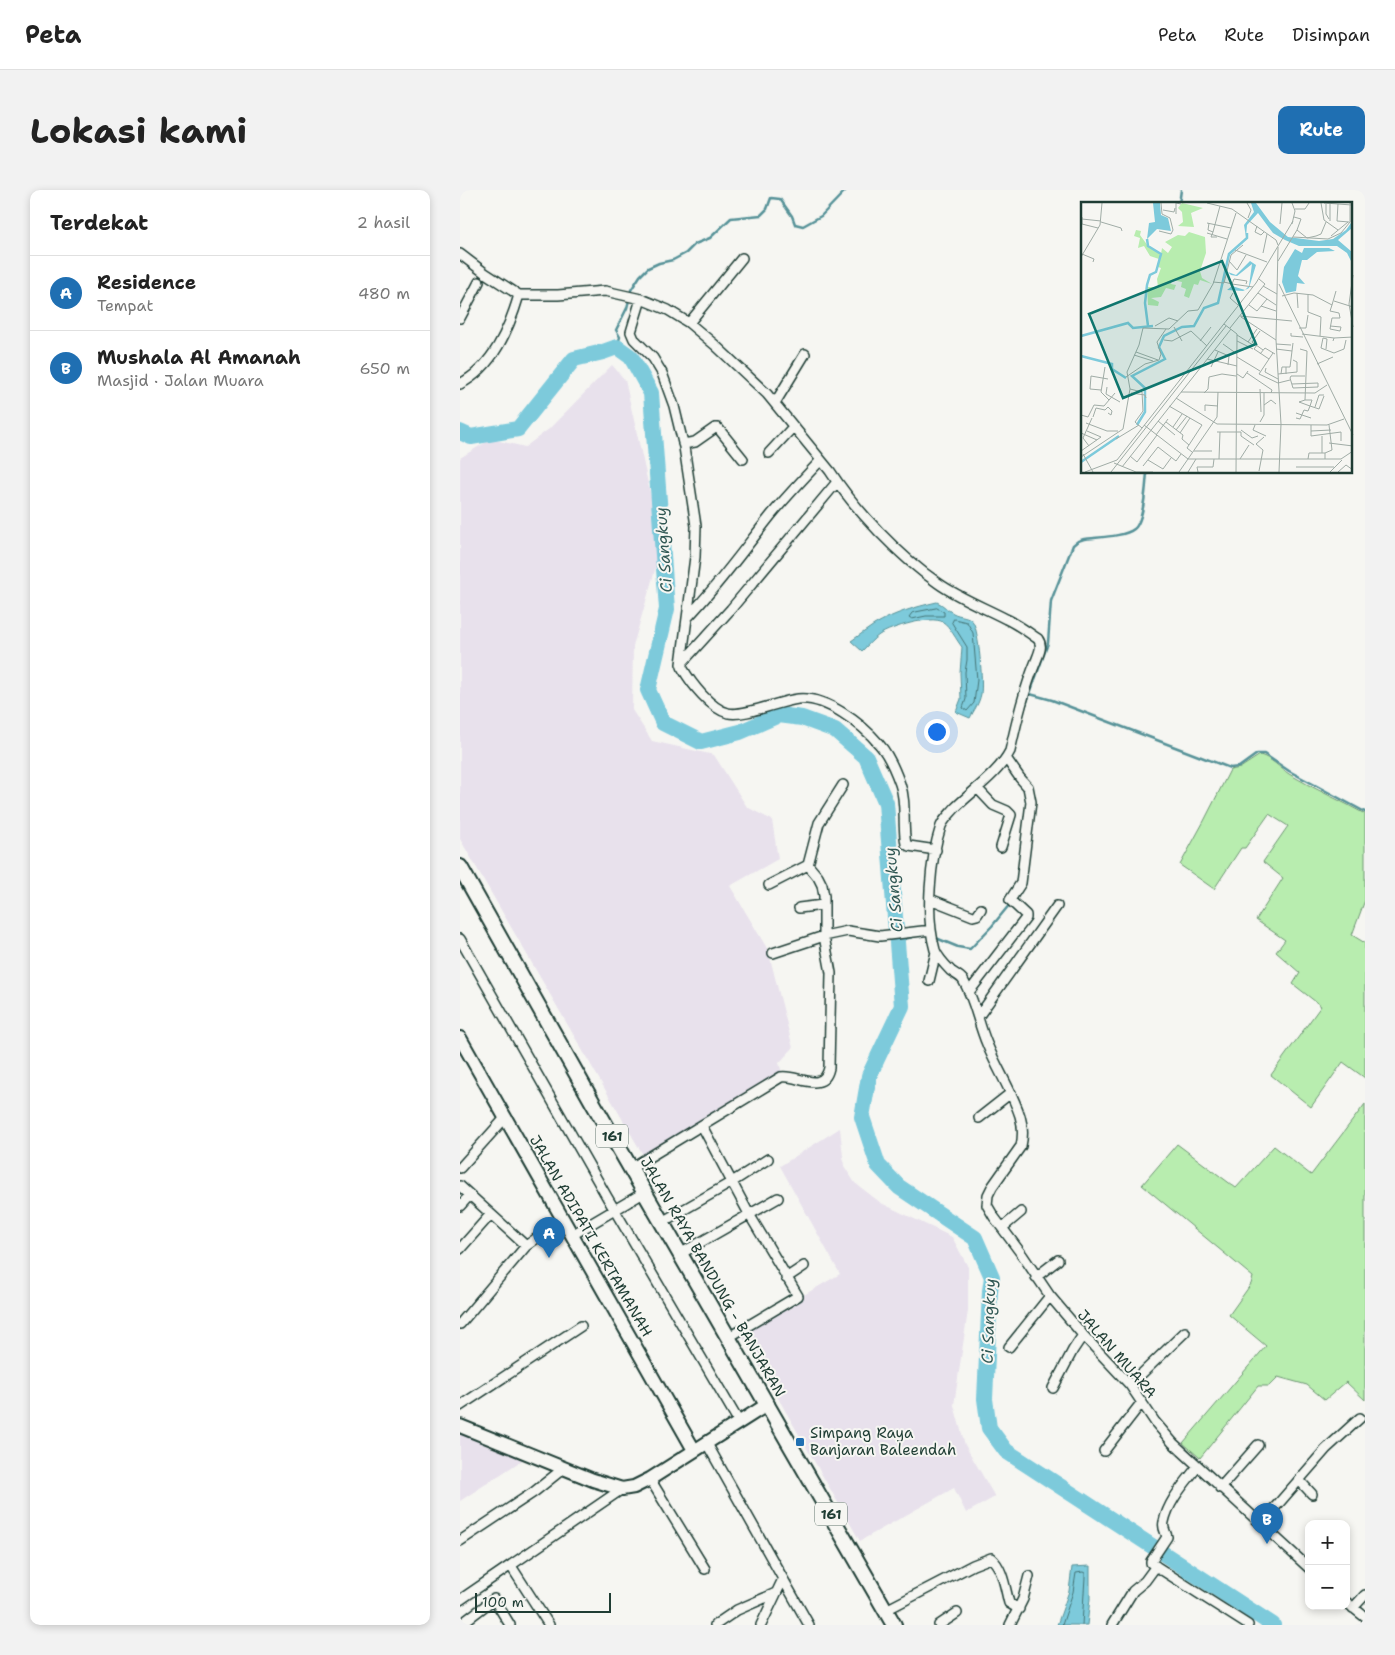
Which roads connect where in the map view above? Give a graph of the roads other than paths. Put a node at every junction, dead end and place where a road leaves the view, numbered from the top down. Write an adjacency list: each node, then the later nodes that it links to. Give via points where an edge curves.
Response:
1 (460, 254): 4 (street)
2 (742, 258): 7 (street)
3 (479, 282): 6 (street)
4 (519, 295): 5 (street, via 605,291); 9 (street, via 499,344 476,374)
5 (634, 298): 7 (street, via 668,310); 12 (street, via 631,332 662,373)
6 (460, 318)
7 (689, 323): 10 (street)
8 (805, 354): 10 (street)
9 (460, 384)
10 (775, 403): 11 (street)
11 (793, 427): 13 (street); 15 (street)
12 (683, 444): 14 (street, via 696,442 718,428); 17 (street, via 696,526)
13 (769, 452)
14 (744, 459)
15 (821, 460): 16 (street); 17 (street)
16 (837, 482): 18 (street); 19 (street, via 879,531 938,583 1007,619 1040,642)
17 (686, 618): 18 (street)
18 (681, 664): 23 (street, via 701,693 726,713 808,699 830,706 855,721 890,760 904,796 906,844)
19 (1006, 758): 21 (street); 38 (street, via 1028,787 1031,802 1021,883 1010,900 1026,918)
20 (842, 785): 24 (street, via 819,823)
21 (977, 788): 22 (street, via 993,805 1011,815); 23 (street, via 944,820)
22 (1001, 847)
23 (936, 850): 27 (street)
24 (808, 865): 26 (street); 28 (street, via 822,885)
25 (460, 867): 47 (main road, JALAN RAYA BANDUNG - BANJARAN / 161)
26 (769, 885)
27 (930, 900): 31 (street, via 973,916); 32 (street)
28 (823, 905): 30 (street); 33 (street)
29 (1057, 906): 39 (street)
30 (799, 908)
31 (981, 909)
32 (928, 930): 33 (street, via 880,936 848,931); 36 (street)
33 (824, 936): 35 (street); 44 (street, via 831,973 827,1076 808,1083 781,1077)
34 (460, 940): 54 (street)
35 (773, 952)
36 (936, 952): 37 (street); 38 (street, via 951,971 962,978)
37 (929, 982)
38 (969, 992): 39 (street)
39 (978, 1017): 41 (street, via 996,1066)
40 (460, 1038): 42 (main road, JALAN ADIPATI KERTAMANAH)
41 (1011, 1094): 43 (street); 60 (street, JALAN MUARA, via 1021,1118 1023,1140 988,1195 987,1205)
42 (506, 1118): 46 (street); 58 (main road, JALAN ADIPATI KERTAMANAH)
43 (979, 1118)
44 (702, 1126): 47 (street); 48 (street)
45 (768, 1159): 48 (street)
46 (460, 1168)
47 (631, 1168): 50 (main road, JALAN RAYA BANDUNG - BANJARAN / 161)
48 (732, 1182): 57 (street); 59 (street)
49 (460, 1186): 51 (street)
50 (645, 1192): 54 (street); 59 (main road, JALAN RAYA BANDUNG - BANJARAN / 161)
51 (470, 1195): 53 (street); 56 (street)
52 (778, 1198): 57 (street)
53 (460, 1206)
54 (614, 1209): 61 (street); 84 (street)
55 (1021, 1212): 60 (street)
56 (491, 1214): 62 (street); 63 (street)
57 (749, 1214): 64 (street); 68 (street)
58 (563, 1219): 61 (main road, JALAN ADIPATI KERTAMANAH); 62 (street)
59 (662, 1222): 64 (main road, JALAN RAYA BANDUNG - BANJARAN / 161)
60 (1002, 1228): 67 (street, JALAN MUARA)
61 (572, 1235): 88 (main road, JALAN ADIPATI KERTAMANAH)
62 (526, 1246): 71 (street)
63 (460, 1249)
64 (680, 1254): 76 (main road, JALAN RAYA BANDUNG - BANJARAN / 161)
65 (1058, 1260): 67 (street)
66 (804, 1266): 68 (street)
67 (1036, 1277): 69 (street, JALAN MUARA)
68 (786, 1278): 76 (street, via 797,1298)
69 (1050, 1296): 75 (street, JALAN MUARA); 77 (street)
70 (460, 1308): 71 (street)
71 (468, 1315): 72 (street)
72 (460, 1324)
73 (581, 1326): 82 (street)
74 (1184, 1332): 78 (street)
75 (1083, 1335): 78 (street, JALAN MUARA); 79 (street)
76 (729, 1337): 81 (main road, JALAN RAYA BANDUNG - BANJARAN / 161)
77 (1009, 1347)
78 (1130, 1385): 80 (street, JALAN MUARA)
79 (1053, 1388)
80 (1142, 1402): 89 (street); 90 (street, JALAN MUARA, via 1173,1443)
81 (768, 1404): 84 (main road); 110 (main road, JALAN RAYA BANDUNG - BANJARAN / 161)
82 (460, 1406)
83 (1360, 1418): 93 (street)
84 (739, 1422): 86 (main road)
85 (460, 1426): 91 (main road)
86 (706, 1442): 88 (main road); 104 (street)
87 (1258, 1445): 94 (street)
88 (694, 1450): 92 (main road)
89 (1104, 1451)
90 (1198, 1466): 94 (street, JALAN MUARA); 99 (street, via 1167,1512 1164,1522 1167,1537)
91 (564, 1468): 95 (main road); 98 (street)
92 (650, 1479): 95 (main road); 102 (street)
93 (1299, 1480): 96 (street); 97 (street)
94 (1220, 1488): 97 (street, JALAN MUARA)
95 (622, 1490): 101 (street)
96 (1312, 1494)
97 (1260, 1523): 100 (street, JALAN MUARA)
98 (460, 1541)
99 (1154, 1563): 122 (street, via 1145,1581 1133,1590); 123 (street)
100 (1306, 1565)
101 (511, 1566): 107 (street); 115 (street)
102 (705, 1569)
103 (1029, 1576): 109 (street)
104 (783, 1578): 105 (street); 118 (street)
105 (776, 1593): 116 (street, via 737,1610); 117 (street)
106 (1365, 1595): 108 (street)
107 (460, 1600)
108 (1350, 1605): 112 (street)
109 (1019, 1609): 110 (street, via 1009,1603 1005,1585 991,1558); 121 (street)
110 (886, 1610): 119 (main road, JALAN RAYA BANDUNG - BANJARAN / 161)
111 (957, 1613): 120 (street)
112 (1365, 1617)
113 (463, 1624): 114 (street, via 494,1599)
114 (510, 1625)
115 (549, 1625)
116 (715, 1625)
117 (761, 1625)
118 (809, 1625)
119 (894, 1625)
120 (939, 1625)
121 (1010, 1625)
122 (1112, 1625)
123 (1248, 1625)

